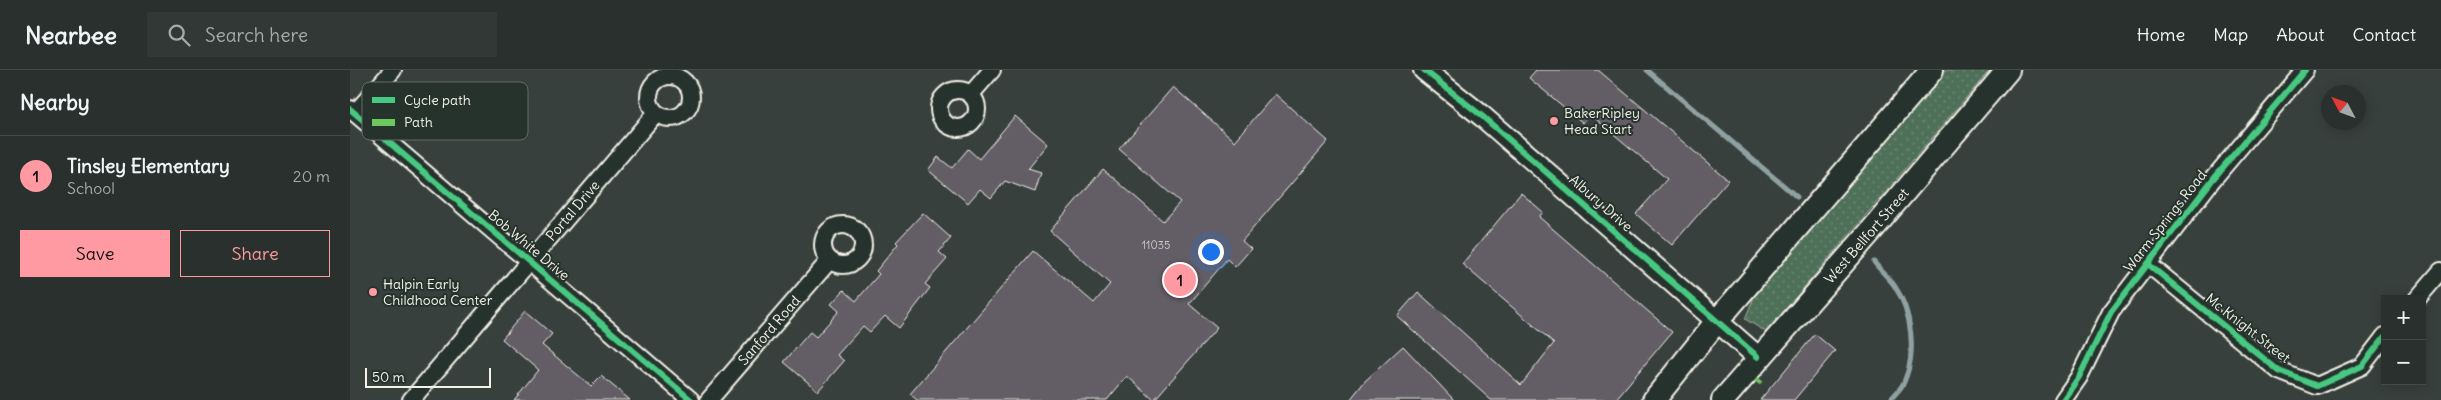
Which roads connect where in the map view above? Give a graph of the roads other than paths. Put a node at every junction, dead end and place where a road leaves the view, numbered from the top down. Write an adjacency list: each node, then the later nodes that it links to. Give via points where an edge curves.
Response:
1 (393, 70): 7 (street)
2 (992, 70): 8 (street)
3 (1424, 70): 18 (street, Albury Drive, via 1482,116)
4 (1932, 70): 18 (main road)
5 (2008, 70): 20 (main road, West Bellfort Street, via 1872,231)
6 (2305, 70): 15 (street, Warm Springs Road, via 2213,179)
7 (381, 82)
8 (971, 94)
9 (362, 102): 10 (street)
10 (353, 111)
11 (656, 113): 14 (street, Portal Drive)
12 (387, 140): 14 (street, Bob White Drive)
13 (829, 261): 23 (street, Sanford Road)
14 (529, 262): 21 (street, Portal Drive); 22 (street, Bob White Drive)
15 (2148, 264): 19 (street, Mc Knight Street, via 2278,371 2317,386 2362,366); 26 (street, Warm Springs Road, via 2111,312 2079,377)
16 (2441, 271): 17 (street)
17 (2420, 295)
18 (1717, 321): 20 (street, Albury Drive); 24 (main road)
19 (2382, 340)
20 (1758, 357): 25 (main road, West Bellfort Street)
21 (411, 400)
22 (691, 400)
23 (709, 400)
24 (1654, 400)
25 (1723, 400)
26 (2063, 400)

